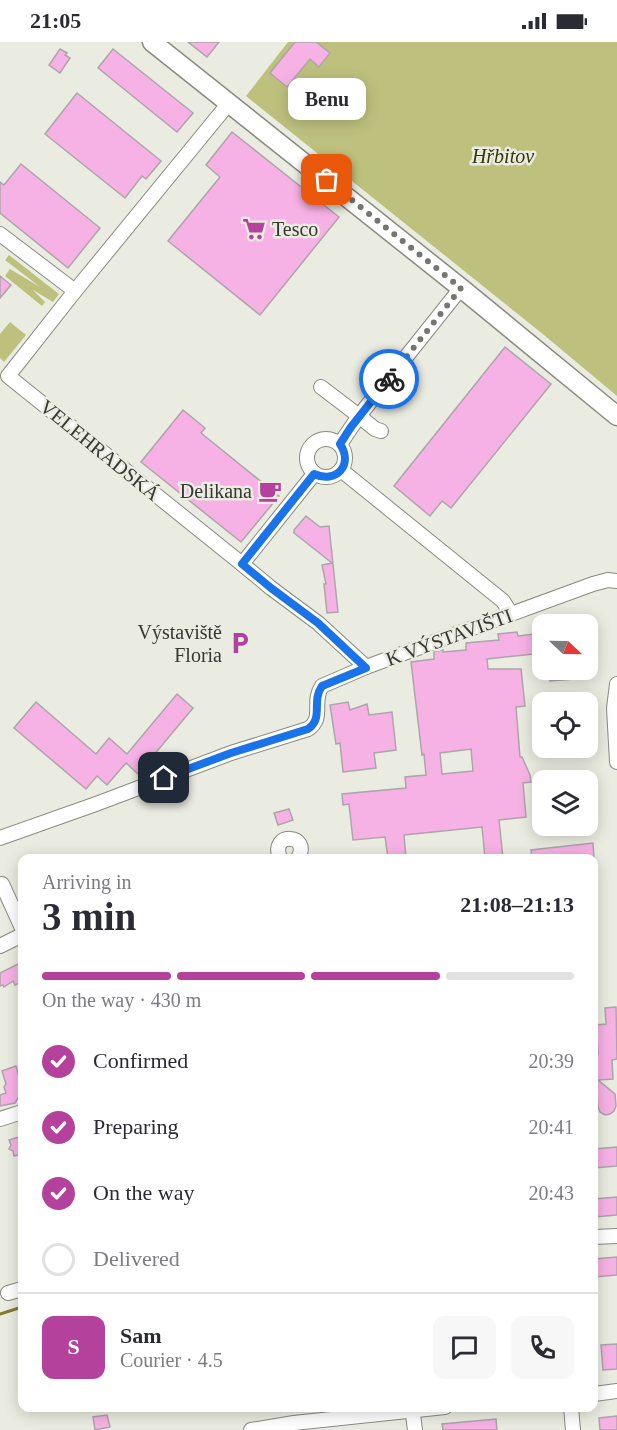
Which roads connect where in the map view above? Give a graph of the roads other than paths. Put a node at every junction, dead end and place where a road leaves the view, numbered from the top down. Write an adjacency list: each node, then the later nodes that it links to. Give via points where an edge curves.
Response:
1 (152, 42): 2 (main road)
2 (229, 103): 4 (main road); 5 (street)
3 (0, 234): 5 (street)
4 (461, 288): 7 (street); 8 (main road)
5 (75, 291): 13 (street, VELEHRADSKÁ, via 8,376)
6 (321, 387): 7 (street)
7 (359, 416): 9 (street); 10 (street)
8 (617, 416)
9 (381, 431)
10 (340, 444): 11 (street, via 345,457); 12 (street, via 327,439 309,448 307,462)
11 (341, 470): 12 (street, via 328,478); 15 (street, via 503,602)
12 (314, 474): 13 (street)
13 (242, 564): 16 (street, K VÝSTAVIŠTI, via 318,623)
14 (617, 581): 15 (street, K VÝSTAVIŠTI, via 601,582)
15 (511, 614): 16 (street, K VÝSTAVIŠTI)
16 (366, 668): 19 (street, K VÝSTAVIŠTI, via 322,686 316,698 317,716 308,729 231,753)
17 (617, 684): 18 (street)
18 (617, 762)
19 (0, 838)
20 (278, 854): 21 (street, via 279,844 291,838 300,844)
21 (300, 854)
22 (2, 884): 23 (street)
23 (18, 919)
24 (18, 937): 25 (street)
25 (0, 946)
26 (18, 1113): 27 (street)
27 (0, 1119)
28 (617, 1236): 29 (street)
29 (598, 1237)
30 (18, 1290): 31 (street)
31 (8, 1293)
32 (617, 1391): 33 (street)
33 (598, 1393)
34 (381, 1412): 37 (street)
35 (413, 1412): 38 (street)
36 (571, 1412): 39 (street)
37 (250, 1430)
38 (415, 1430)
39 (573, 1430)

